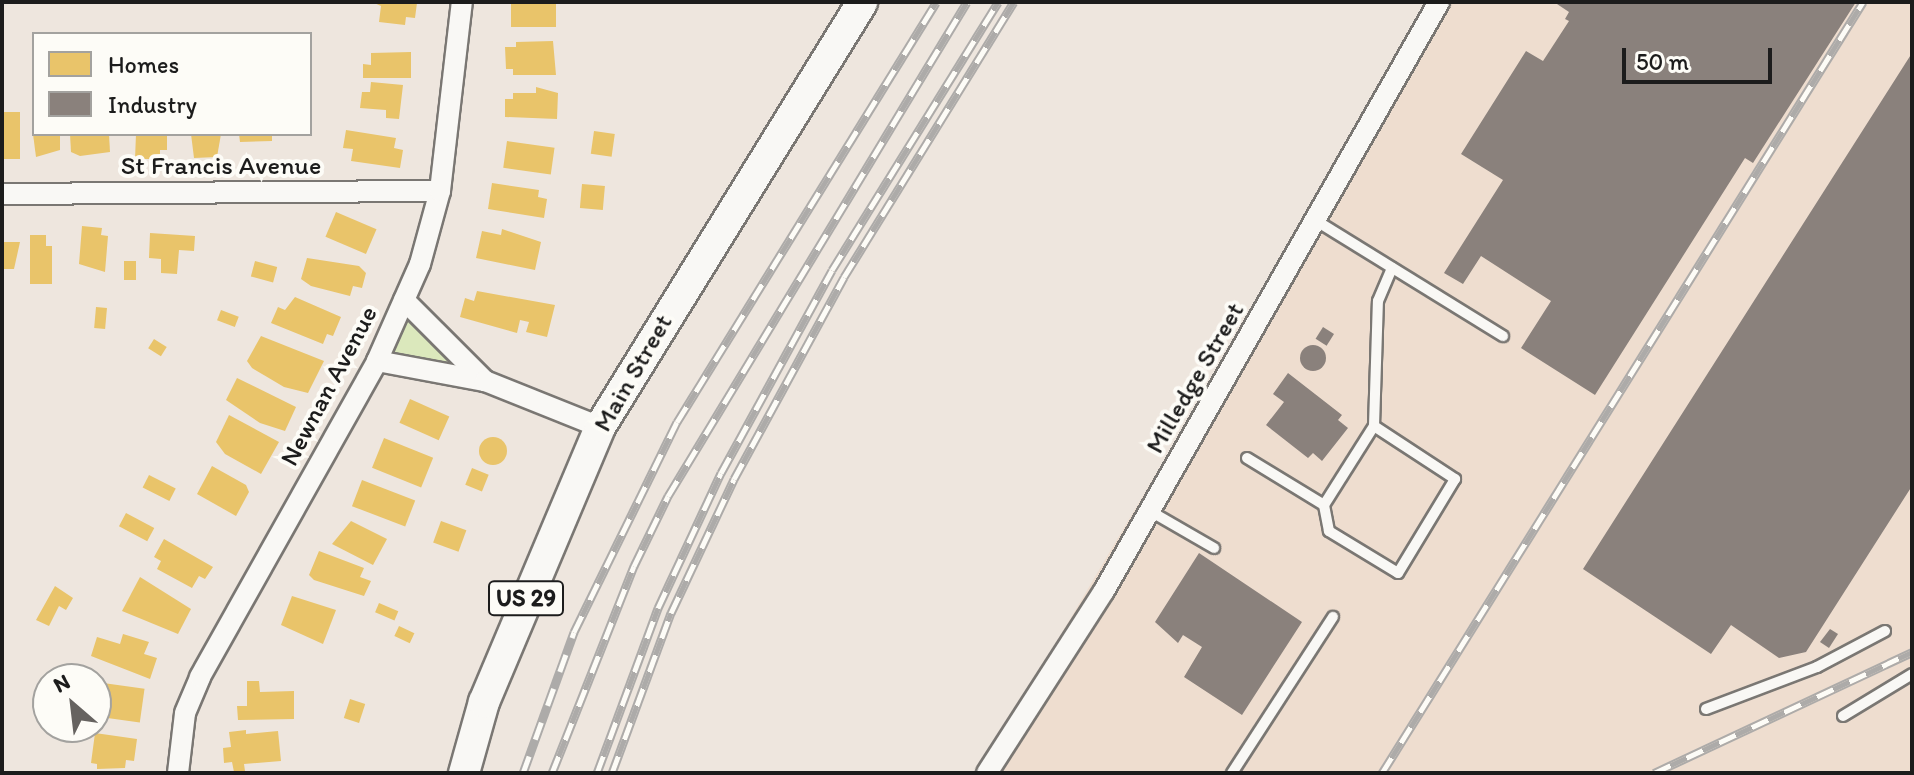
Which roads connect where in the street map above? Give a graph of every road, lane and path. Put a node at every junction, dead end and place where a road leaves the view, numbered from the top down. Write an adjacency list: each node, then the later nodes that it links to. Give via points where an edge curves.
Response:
1 (462, 2): 4 (street, Newnan Avenue)
2 (862, 2): 13 (main road, Main Street / US 29)
3 (1439, 2): 6 (street, Milledge Street)
4 (440, 191): 5 (street, St Francis Avenue); 8 (street, Newnan Avenue)
5 (2, 194)
6 (1315, 220): 7 (lane); 16 (street, Milledge Street)
7 (1392, 268): 9 (lane); 12 (lane, via 1378,301)
8 (404, 300): 10 (street, Newnan Avenue); 11 (street)
9 (1503, 336)
10 (377, 361): 11 (street); 23 (street, Newnan Avenue, via 200,677 185,713)
11 (485, 381): 13 (street)
12 (1374, 426): 15 (lane); 15 (lane, via 1455,479 1398,573 1329,531)
13 (600, 427): 24 (main road, Main Street / US 29, via 484,702)
14 (1247, 458): 15 (lane)
15 (1324, 505)
16 (1150, 511): 17 (lane); 25 (street, Milledge Street)
17 (1214, 548)
18 (1333, 617): 26 (lane)
19 (1885, 631): 21 (lane, via 1817,667)
20 (1912, 674): 22 (lane)
21 (1706, 709)
22 (1843, 716)
23 (178, 773)
24 (464, 773)
25 (987, 773)
26 (1232, 773)

